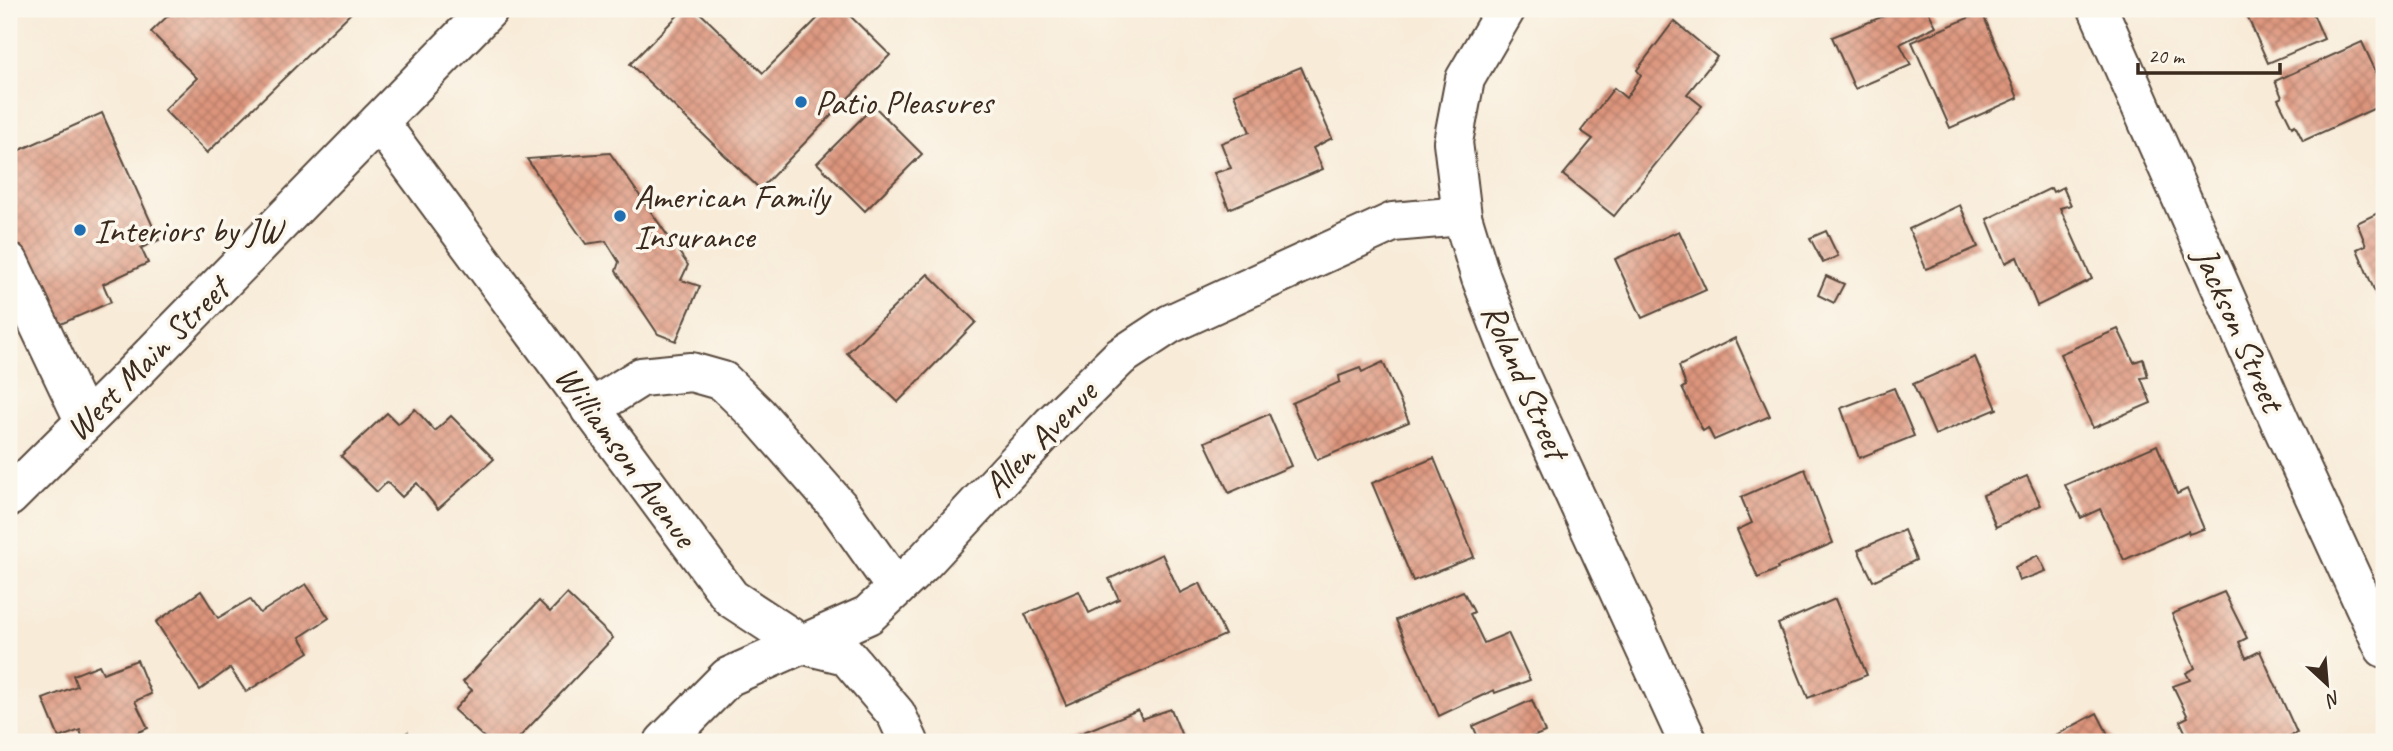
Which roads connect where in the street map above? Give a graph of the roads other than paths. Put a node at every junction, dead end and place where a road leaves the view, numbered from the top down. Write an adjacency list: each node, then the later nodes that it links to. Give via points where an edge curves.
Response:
1 (489, 9): 4 (street, West Main Street)
2 (1506, 9): 5 (street, Roland Street, via 1465,79 1453,142)
3 (2098, 9): 12 (street, Jackson Street)
4 (379, 122): 7 (street, Williamson Avenue); 8 (street, West Main Street)
5 (1462, 216): 10 (street, Allen Avenue, via 1393,222 1170,324 1120,357); 15 (street, Roland Street, via 1512,358)
6 (9, 262): 8 (street)
7 (590, 409): 10 (street, via 641,377 691,372 723,381 838,506); 11 (street, Williamson Avenue, via 731,598)
8 (85, 422): 9 (street, West Main Street)
9 (9, 497)
10 (896, 588): 11 (street, Allen Avenue, via 868,615)
11 (801, 644): 13 (street, Allen Avenue, via 728,677); 14 (street, Williamson Avenue, via 846,655 896,713)
12 (2384, 648)
13 (664, 742)
14 (909, 742)
15 (1688, 742)

